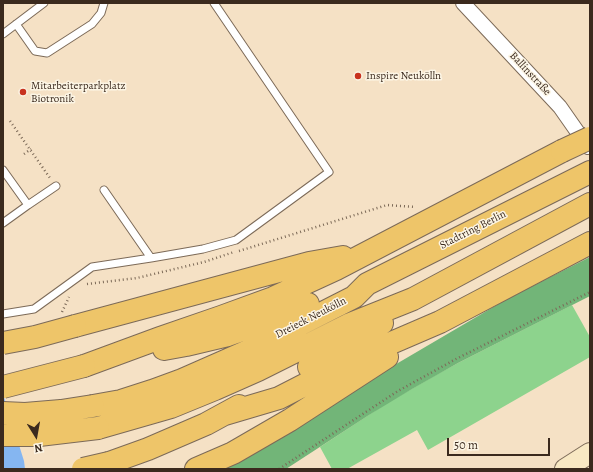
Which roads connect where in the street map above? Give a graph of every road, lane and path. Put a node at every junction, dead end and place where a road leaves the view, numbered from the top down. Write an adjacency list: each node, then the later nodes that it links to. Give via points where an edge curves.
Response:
1 (44, 3): 5 (lane)
2 (104, 3): 5 (lane, via 101,13 92,24 47,53 35,52)
3 (214, 3): 21 (lane, via 329,172 236,240)
4 (463, 3): 10 (street, Ballinstraße, via 560,107)
5 (16, 24): 6 (lane)
6 (3, 34)
7 (10, 121): 9 (path)
8 (590, 138): 20 (highway, bridge)
9 (30, 149): 11 (path); 14 (path)
10 (590, 150)
11 (24, 154)
12 (3, 170): 17 (lane)
13 (585, 174): 22 (highway, Stadtring Berlin)
14 (56, 186): 17 (lane)
15 (104, 190): 21 (lane)
16 (590, 204): 24 (highway)
17 (28, 205): 18 (lane)
18 (3, 223)
19 (590, 243): 26 (highway)
20 (368, 252): 27 (highway, bridge, via 309,263 35,337); 28 (highway, via 273,298)
21 (151, 258): 25 (lane, via 92,267 34,309)
22 (367, 284): 28 (highway, Dreieck Neukölln, via 352,284 290,313 228,335); 30 (highway, Dreieck Neukölln, bridge, via 354,297 248,351 152,391 121,401 61,411)
23 (590, 292): 36 (path, via 398,391)
24 (413, 299): 31 (highway, via 376,327); 32 (highway, Dreieck Neukölln, bridge, via 348,325 258,370 171,407 98,428 39,435)
25 (3, 314)
26 (440, 322): 31 (highway, via 361,356 279,398); 35 (highway, via 290,420 233,453)
27 (3, 343)
28 (84, 366): 29 (highway, Dreieck Neukölln, bridge)
29 (3, 387)
30 (3, 413)
31 (225, 414): 34 (highway, bridge, via 148,449)
32 (3, 435)
33 (590, 453): 37 (main road)
34 (83, 469)
35 (196, 469)
36 (279, 469)
37 (565, 469)

